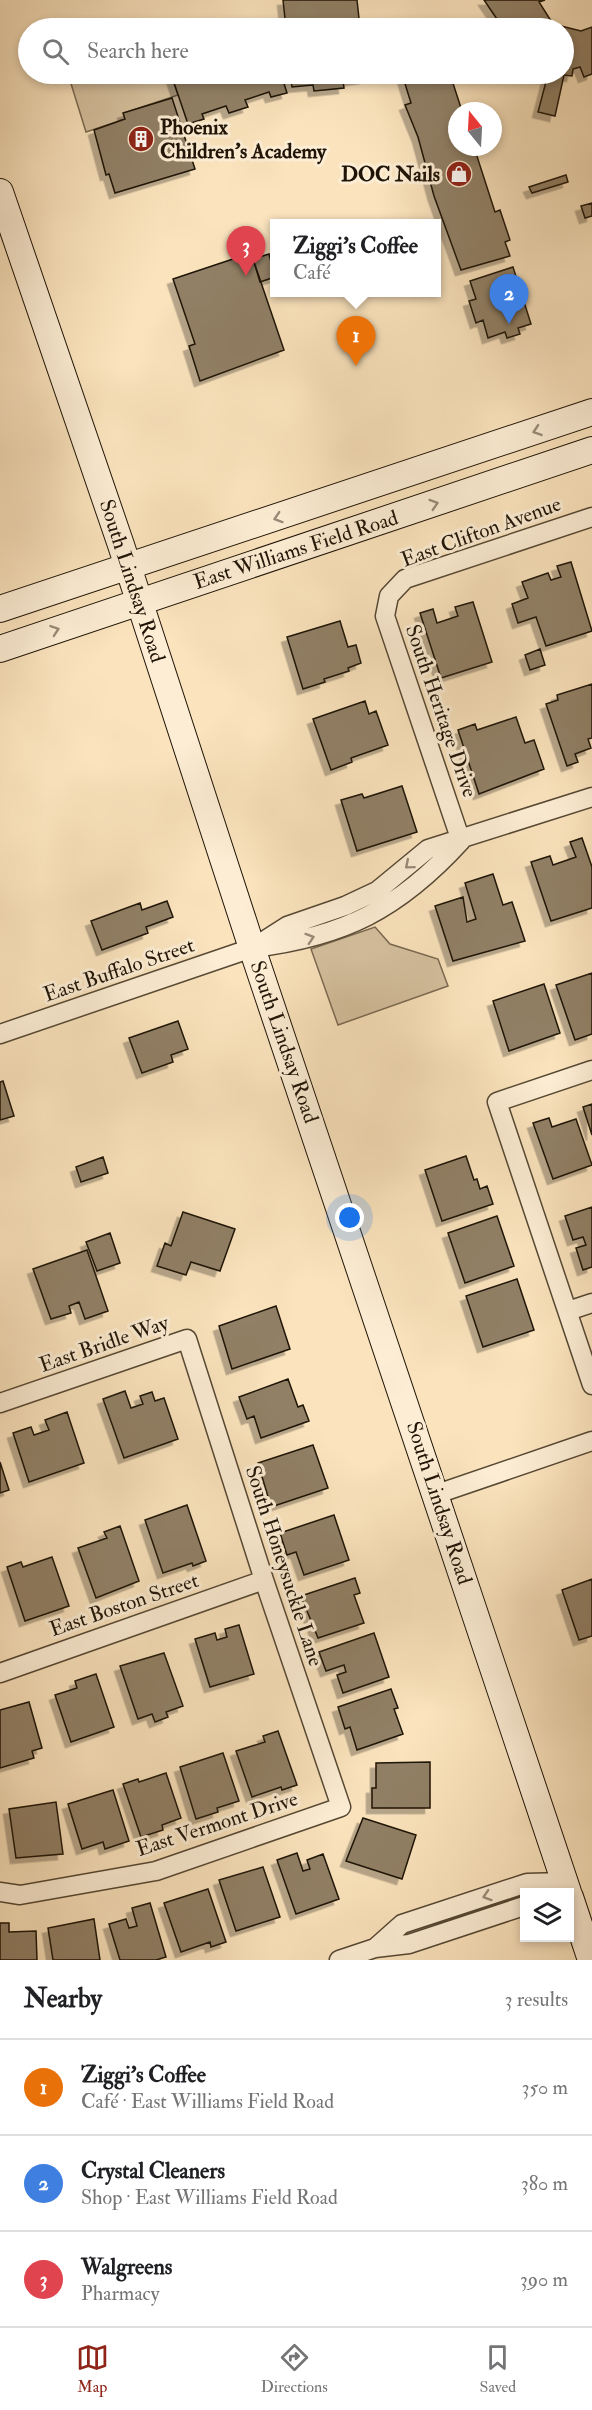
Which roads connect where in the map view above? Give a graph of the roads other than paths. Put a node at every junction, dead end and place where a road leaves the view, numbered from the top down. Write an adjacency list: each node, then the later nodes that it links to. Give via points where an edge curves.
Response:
1 (0, 192): 5 (main road, South Lindsay Road)
2 (592, 412): 5 (main road, East Williams Field Road, one-way to 5)
3 (592, 450): 7 (main road, East Williams Field Road, one-way to 3)
4 (592, 517): 6 (street, East Clifton Avenue, via 405,579)
5 (128, 567): 7 (main road, South Lindsay Road); 8 (main road, East Williams Field Road)
6 (389, 596): 11 (street, South Heritage Drive, via 386,616)
7 (139, 602): 9 (main road, East Williams Field Road, one-way to 7); 12 (main road, South Lindsay Road)
8 (0, 609)
9 (0, 650)
10 (592, 796): 11 (street, East Buffalo Street)
11 (461, 841): 12 (street, East Buffalo Street, via 428,849 376,891 287,926)
12 (252, 948): 13 (street, East Buffalo Street); 21 (main road, South Lindsay Road)
13 (0, 1034)
14 (592, 1070): 16 (street, via 497,1102)
15 (592, 1303): 16 (street)
16 (568, 1311): 18 (street)
17 (188, 1339): 19 (street, East Bridle Way); 22 (street, South Honeysuckle Lane)
18 (592, 1385)
19 (0, 1403)
20 (592, 1440): 21 (street)
21 (437, 1494): 26 (main road, South Lindsay Road)
22 (264, 1580): 23 (street, East Boston Street); 24 (street, South Honeysuckle Lane)
23 (0, 1673)
24 (341, 1807): 27 (street, East Vermont Drive, via 156,1871 20,1895)
25 (551, 1888): 30 (street, one-way to 30, via 527,1882 402,1924)
26 (562, 1888)
27 (0, 1892)
28 (520, 1908): 30 (street, via 409,1944)
29 (574, 1918): 32 (main road, South Lindsay Road)
30 (375, 1948): 31 (street)
31 (339, 1960)
32 (591, 1960)

